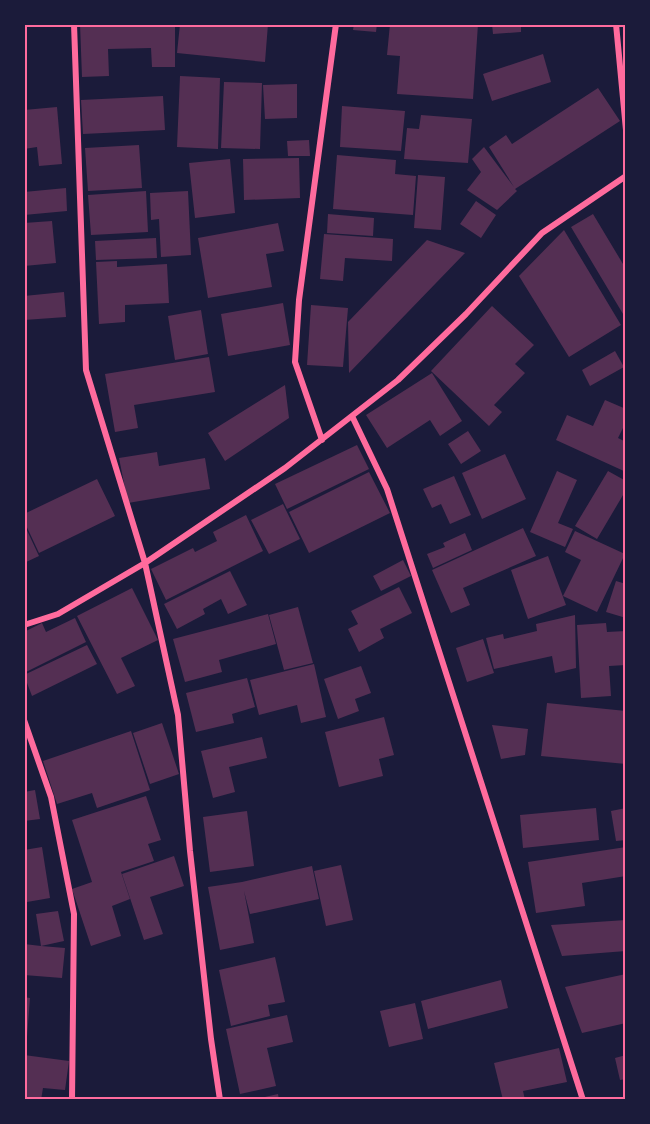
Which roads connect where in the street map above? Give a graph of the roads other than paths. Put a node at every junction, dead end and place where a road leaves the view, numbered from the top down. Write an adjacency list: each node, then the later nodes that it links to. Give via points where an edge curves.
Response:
1 (74, 24): 8 (street, via 86,370)
2 (336, 24): 7 (street, via 294,362)
3 (616, 24): 4 (street)
4 (626, 130)
5 (626, 176): 6 (street, via 542,233 398,380)
6 (352, 416): 7 (street); 13 (street, via 387,489)
7 (322, 440): 8 (street)
8 (145, 563): 9 (street, via 58,614); 12 (street, via 178,715)
9 (24, 625)
10 (24, 720): 11 (street, via 51,797 74,914)
11 (72, 1100)
12 (220, 1100)
13 (583, 1100)

